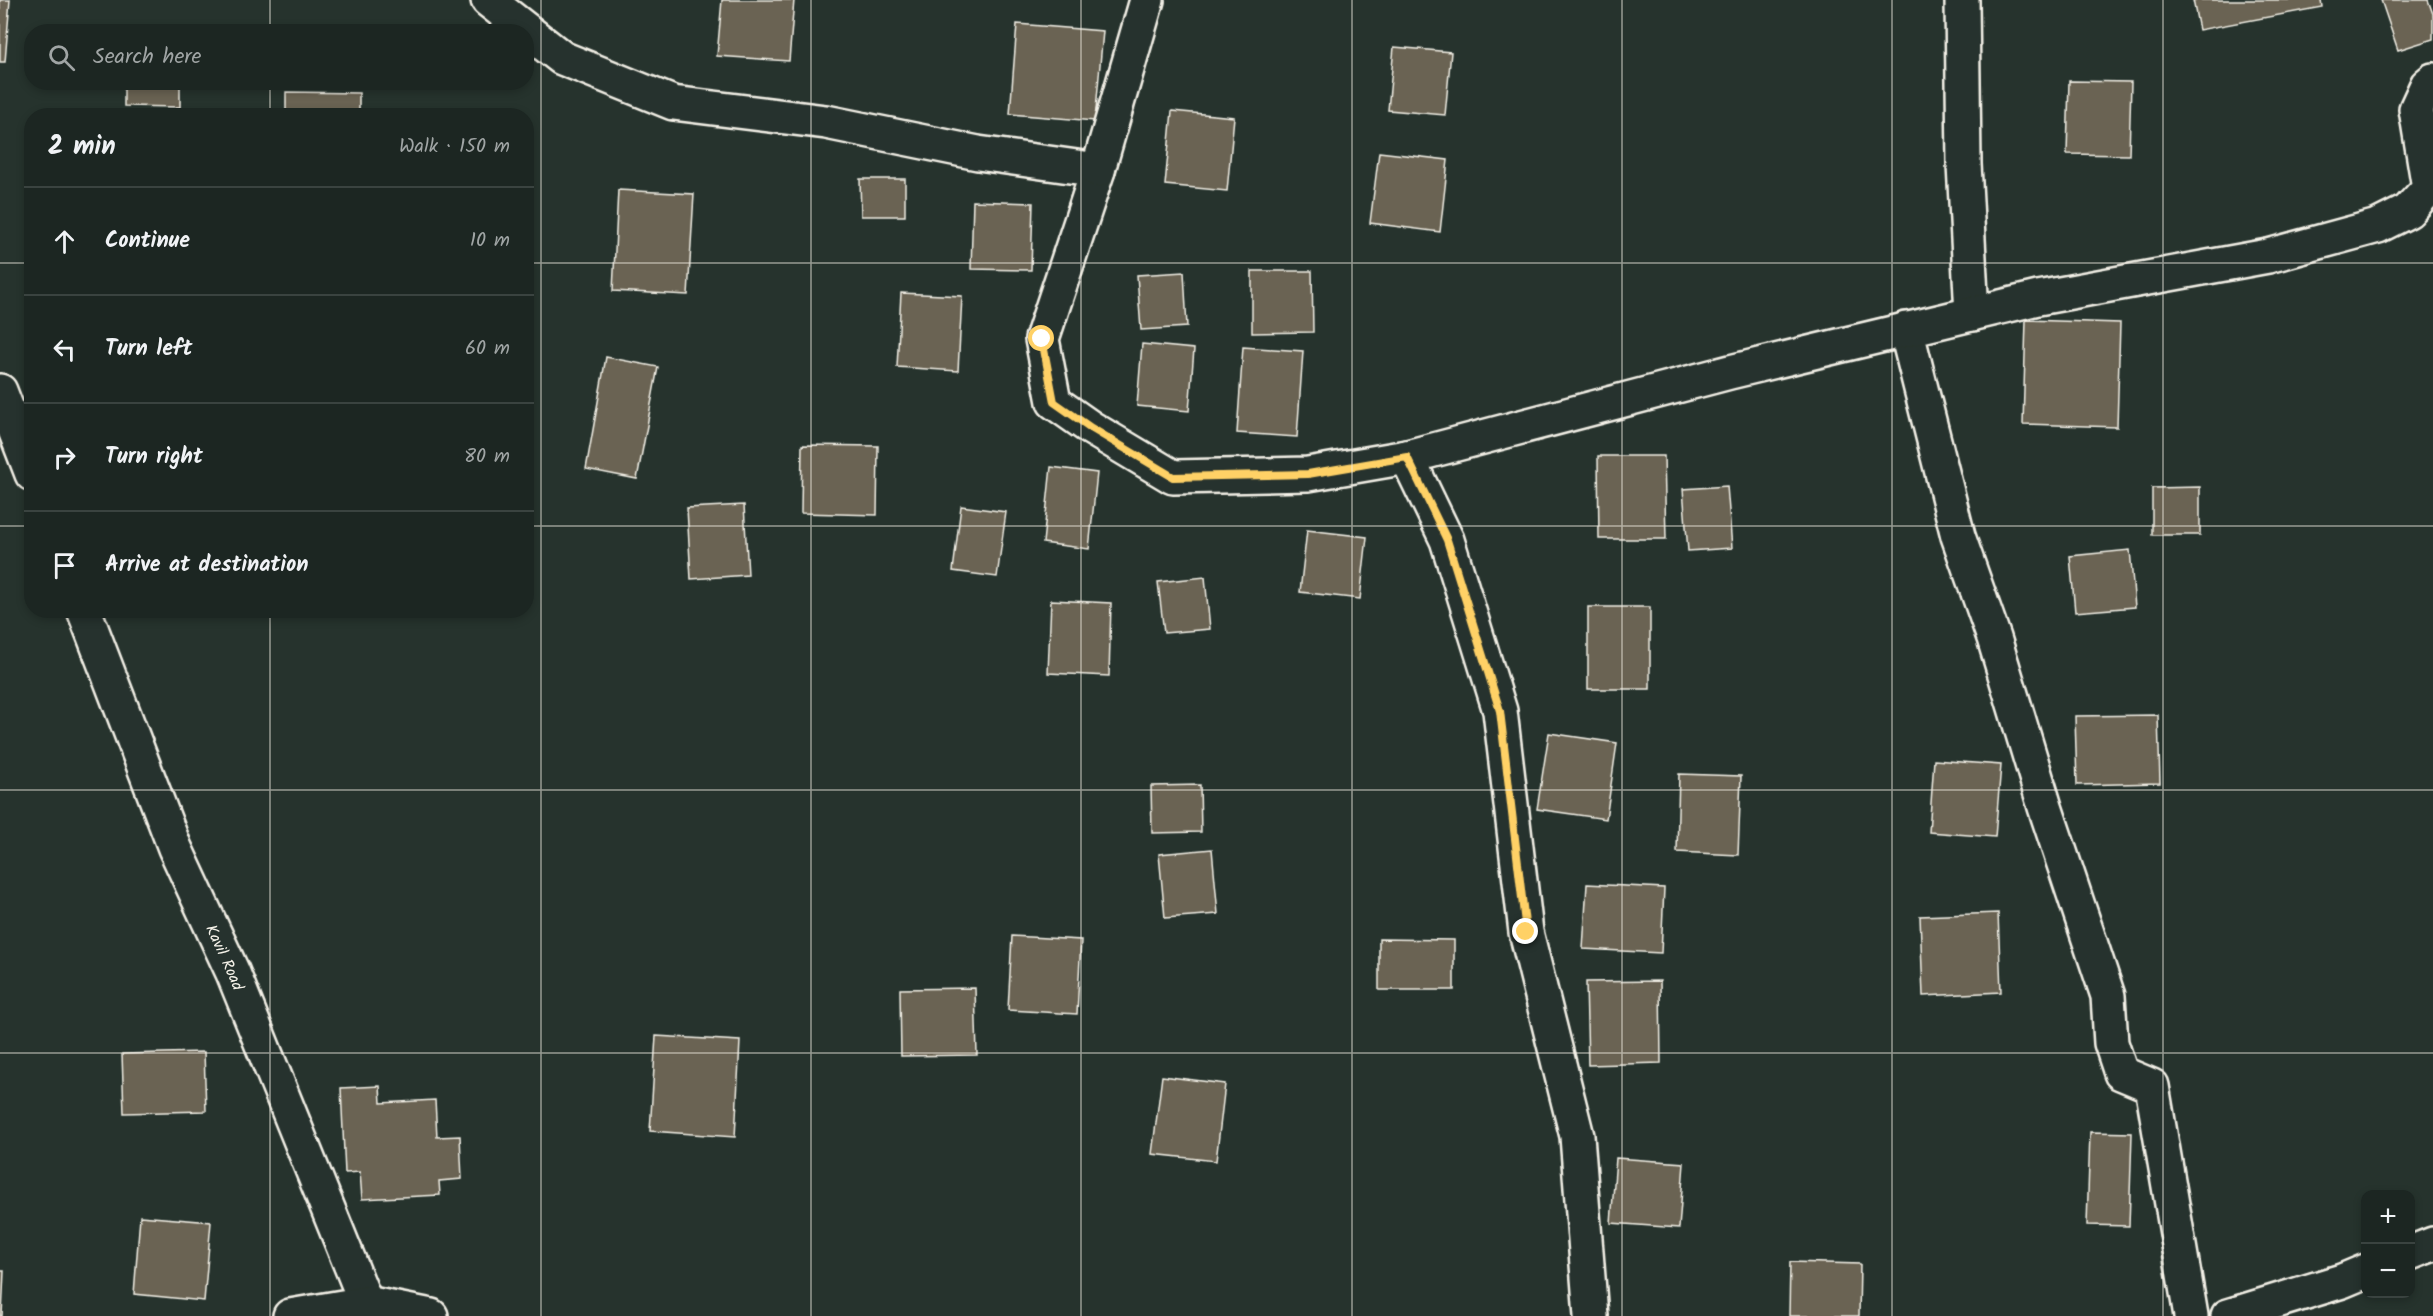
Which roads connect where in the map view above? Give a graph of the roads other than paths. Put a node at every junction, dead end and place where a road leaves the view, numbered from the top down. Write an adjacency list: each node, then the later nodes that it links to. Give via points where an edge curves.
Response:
1 (488, 0): 4 (street)
2 (1147, 0): 7 (street)
3 (1962, 0): 9 (street, via 1964,164)
4 (519, 24)
5 (534, 36): 7 (street, via 562,58 673,103 826,122 978,153)
6 (2433, 80): 8 (street, via 2416,109)
7 (1098, 170): 13 (street, via 1042,339 1054,402 1173,477 1308,474)
8 (2431, 189): 9 (street, via 2408,211 2378,226 2268,256 2038,298)
9 (1972, 314): 10 (street)
10 (1906, 329): 13 (street); 22 (street, via 1958,536 2108,996 2111,1043 2121,1073 2152,1086)
11 (0, 391): 12 (street)
12 (24, 453)
13 (1407, 457): 21 (street, via 1447,540 1500,711 1526,932 1578,1136)
14 (87, 618): 18 (street, Kavil Road, via 175,848 233,973)
15 (2433, 1244): 16 (street)
16 (2415, 1251)
17 (2361, 1273): 23 (street)
18 (366, 1303): 19 (street); 20 (street)
19 (290, 1316)
20 (431, 1316)
21 (1591, 1316)
22 (2191, 1316)
23 (2228, 1316)

